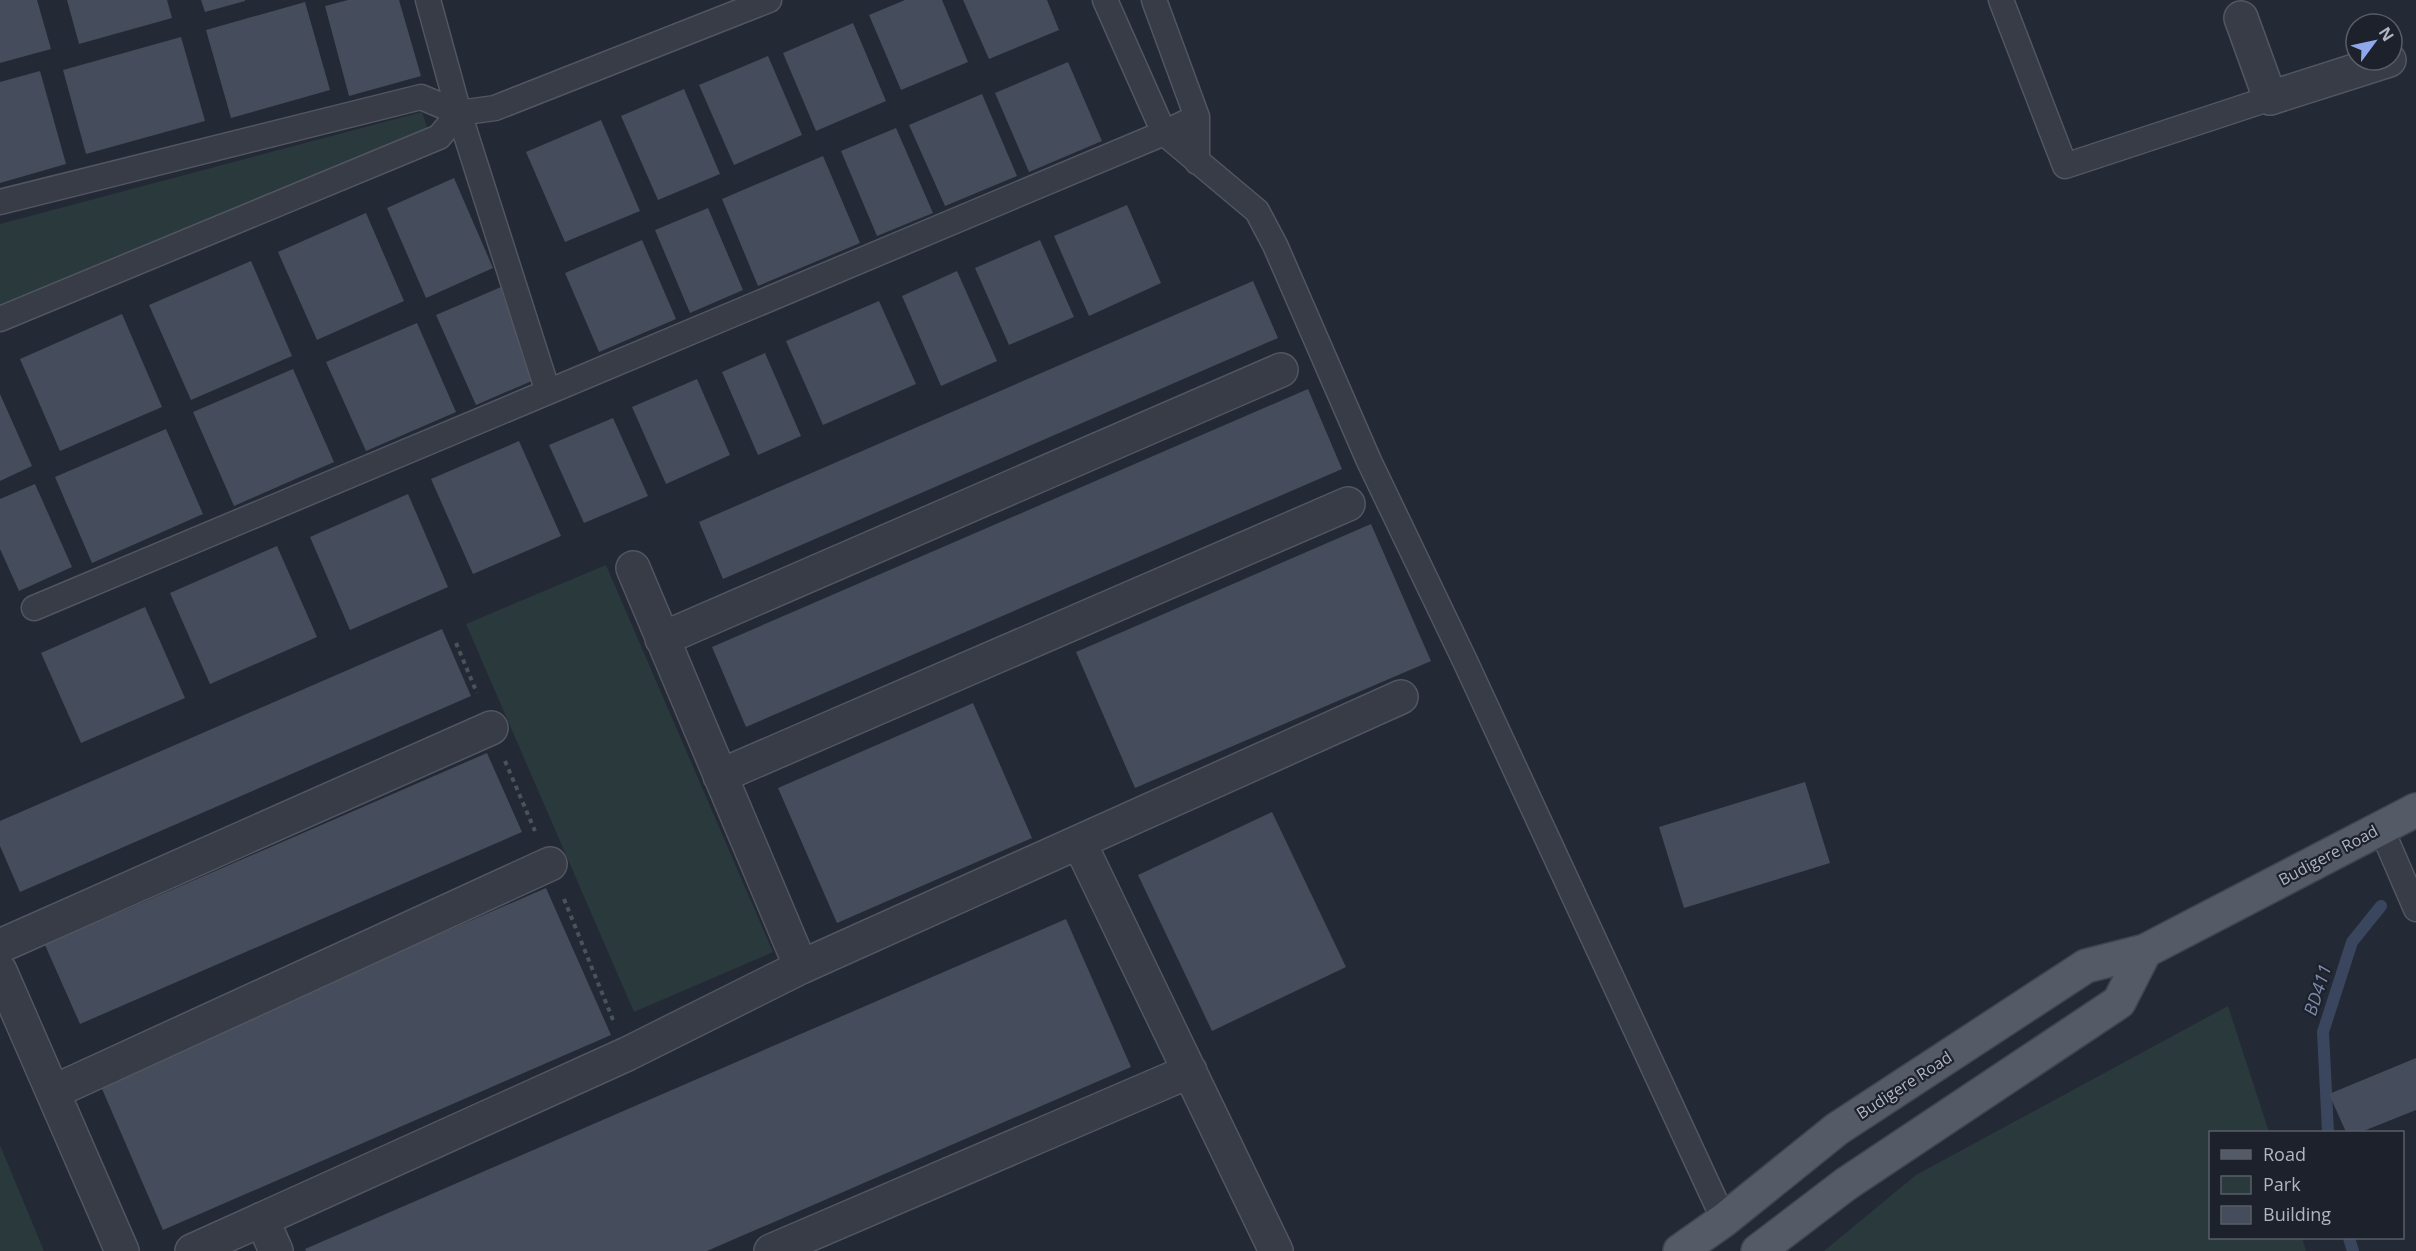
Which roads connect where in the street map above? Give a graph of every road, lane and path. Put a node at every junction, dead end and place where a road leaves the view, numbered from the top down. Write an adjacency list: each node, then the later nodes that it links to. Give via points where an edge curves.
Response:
1 (428, 0): 9 (lane)
2 (769, 0): 9 (lane, via 495,108)
3 (1105, 0): 11 (lane)
4 (1154, 0): 10 (lane)
5 (2001, 0): 8 (lane, via 2065,165)
6 (2241, 18): 8 (street)
7 (2350, 72): 8 (street)
8 (2267, 99)
9 (459, 113): 13 (lane, via 422,97); 14 (lane, via 439,137); 16 (lane)
10 (1197, 117): 11 (lane); 12 (lane)
11 (1164, 133): 12 (lane); 16 (lane)
12 (1197, 162): 36 (lane, via 1257,211 1275,245 1369,461)
13 (0, 202)
14 (0, 319)
15 (1281, 370): 20 (street)
16 (548, 392): 19 (lane)
17 (1348, 504): 23 (street)
18 (633, 568): 20 (street)
19 (34, 608)
20 (663, 639): 23 (street)
21 (1401, 697): 26 (street)
22 (491, 728): 29 (street)
23 (720, 776): 31 (street)
24 (2416, 810): 25 (main road, Budigere Road)
25 (2381, 828): 28 (lane); 30 (main road, Budigere Road)
26 (1078, 842): 31 (street); 33 (street)
27 (550, 864): 34 (street)
28 (2416, 909)
29 (0, 946)
30 (2145, 951): 36 (main road, Budigere Road, via 2086,966 1837,1129); 43 (main road, via 2119,1002 1846,1184)
31 (801, 968): 35 (street, via 627,1054)
32 (0, 971): 34 (street)
33 (1190, 1071): 40 (street); 41 (street)
34 (53, 1092): 37 (street)
35 (262, 1219): 38 (street); 39 (street)
36 (1724, 1220): 42 (main road, Budigere Road)
37 (122, 1251)
38 (192, 1251)
39 (276, 1251)
40 (771, 1251)
41 (1276, 1251)
42 (1680, 1251)
43 (1758, 1251)

